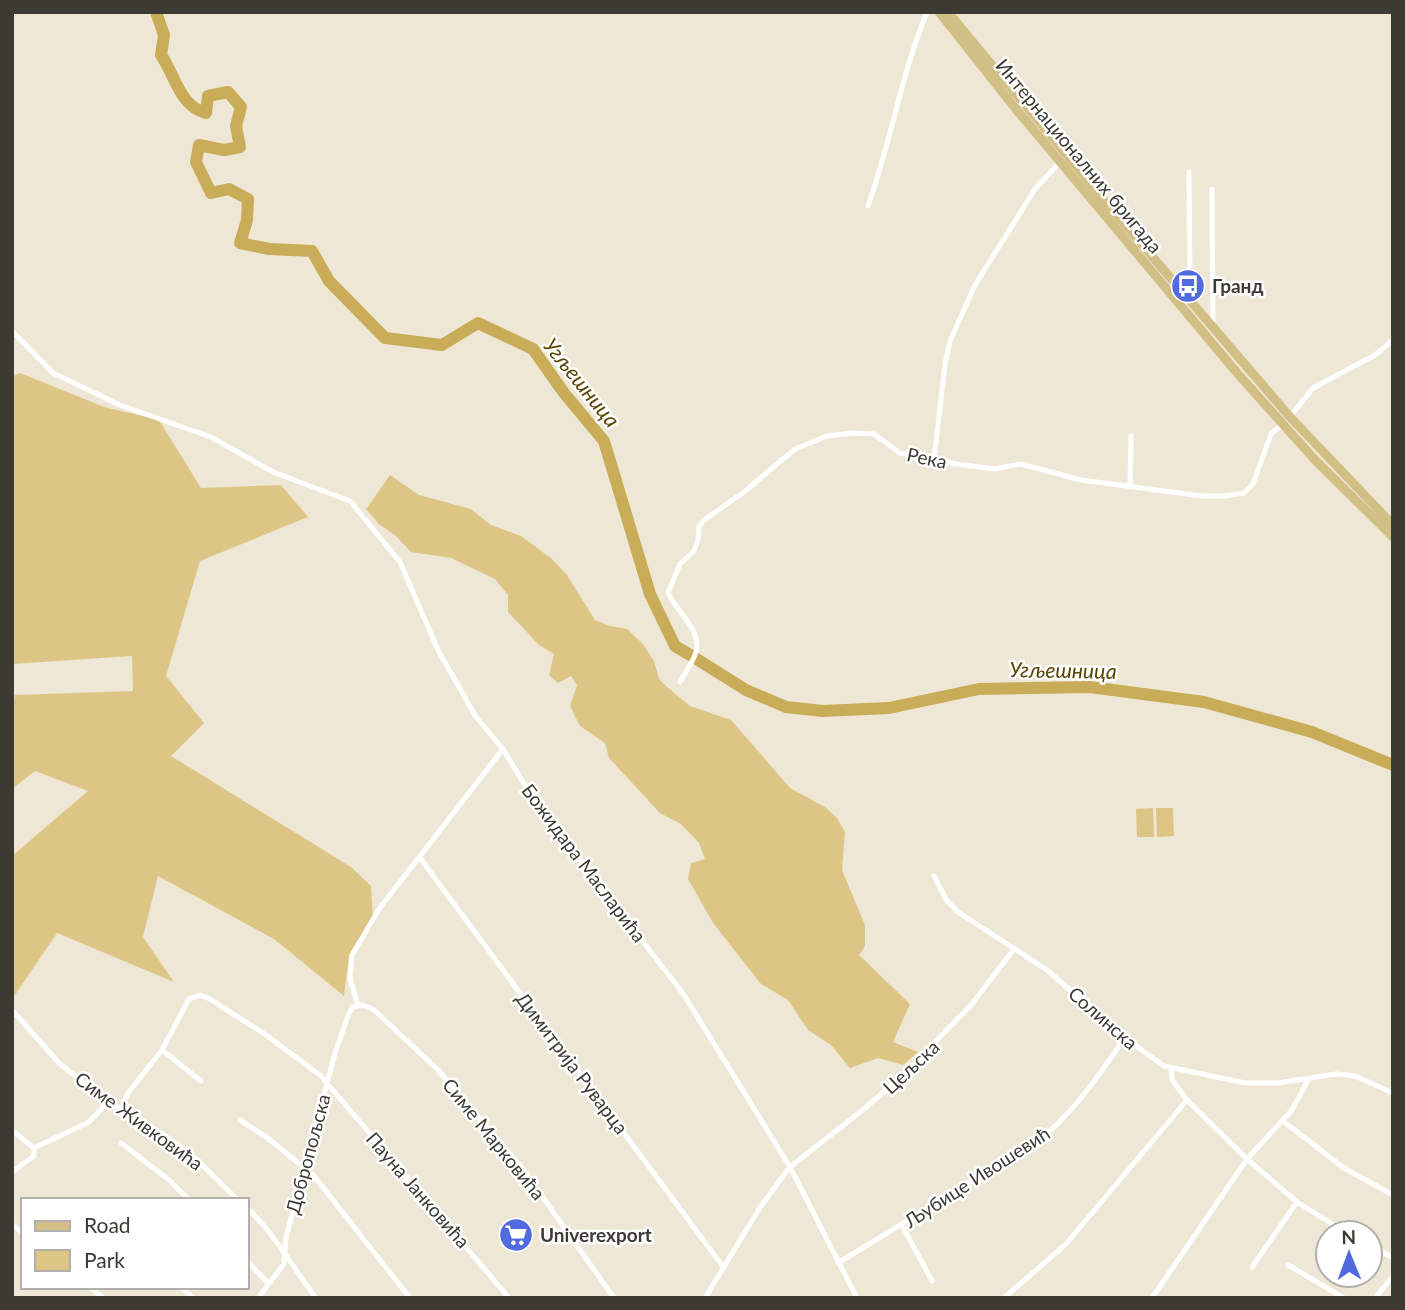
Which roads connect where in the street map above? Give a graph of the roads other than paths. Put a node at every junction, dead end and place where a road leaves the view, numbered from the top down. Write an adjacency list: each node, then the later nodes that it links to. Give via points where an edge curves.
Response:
1 (927, 12): 7 (street, via 912,48)
2 (939, 12): 4 (main road, Интернационалних бригада)
3 (948, 12): 8 (main road, Интернационалних бригада)
4 (1060, 162): 12 (main road, Интернационалних бригада); 14 (street, via 1035,189 975,285 950,341)
5 (1189, 172): 8 (street)
6 (1212, 188): 9 (street)
7 (868, 205)
8 (1188, 297): 9 (main road, Интернационалних бригада)
9 (1213, 327): 12 (main road, Интернационалних бригада)
10 (12, 331): 19 (street, Божидара Масларића, via 53,373 120,405 211,437 274,472 350,501 400,562 438,650 477,718)
11 (1393, 340): 12 (street, via 1375,355 1313,388)
12 (1286, 421): 15 (street, Река, via 1271,434 1256,478 1244,493 1216,496); 16 (main road, Интернационалних бригада); 17 (main road, Интернационалних бригада, via 1340,486)
13 (1131, 436): 15 (street)
14 (934, 459): 15 (street, Река, via 987,468 1021,464 1067,477); 18 (street, Река, via 900,453 874,434 827,436 794,449 704,520 694,551 680,564 668,593 696,642 696,652)
15 (1130, 486)
16 (1393, 525)
17 (1393, 537)
18 (680, 682)
19 (503, 749): 20 (street); 42 (street, Божидара Масларића, via 531,797 684,995)
20 (420, 858): 23 (street, via 379,909 352,955 350,978); 56 (street, Димитрија Руварца)
21 (934, 876): 22 (street, Солинска, via 958,912)
22 (1014, 949): 25 (street, Солинска, via 1047,970); 42 (street, Цељска, via 972,1004 900,1079)
23 (356, 1006): 30 (street, Добропољска, via 349,1013); 64 (street, Симе Марковића, via 373,1009 438,1070 523,1169)
24 (12, 1010): 33 (street, Симе Живковића, via 59,1063)
25 (1125, 1038): 27 (street, Солинска); 50 (street, Љубице Ивошевић, via 1051,1131)
26 (162, 1050): 29 (street); 30 (street, Пауна Јанковића, via 189,999 200,995 267,1035); 34 (street)
27 (1171, 1069): 28 (street, Солинска, via 1245,1083); 32 (street, via 1174,1084)
28 (1308, 1080): 31 (street, Солинска, via 1336,1074 1355,1076); 36 (street)
29 (201, 1081)
30 (327, 1084): 41 (street, Добропољска); 63 (street, Пауна Јанковића)
31 (1393, 1093)
32 (1187, 1100): 40 (street); 67 (street, via 1066,1244)
33 (108, 1102): 34 (street, Симе Живковића); 39 (street, via 89,1122)
34 (121, 1108): 46 (street, Симе Живковића, via 192,1156)
35 (240, 1120): 41 (street)
36 (1283, 1121): 40 (street); 44 (street, via 1344,1168)
37 (12, 1130): 39 (street)
38 (121, 1143): 45 (street)
39 (34, 1148): 43 (street, via 34,1156)
40 (1247, 1159): 47 (street); 68 (street)
41 (304, 1167): 51 (street, Добропољска); 62 (street)
42 (790, 1167): 53 (street, Божидара Масларића); 56 (street, Цељска)
43 (12, 1172)
44 (1393, 1195)
45 (187, 1198)
46 (236, 1198)
47 (1297, 1202): 49 (street); 55 (street)
48 (248, 1209): 51 (street)
49 (1324, 1219)
50 (902, 1225): 53 (street, Љубице Ивошевић); 58 (street)
51 (286, 1254): 59 (street, Добропољска, via 284,1264); 61 (street)
52 (248, 1262): 59 (street)
53 (838, 1263): 66 (street, Божидара Масларића)
54 (1288, 1265): 69 (street)
55 (1252, 1267)
56 (724, 1268): 65 (street, Цељска)
57 (1393, 1276): 70 (street)
58 (932, 1281)
59 (268, 1283): 60 (street, Добропољска)
60 (258, 1298)
61 (316, 1298)
62 (410, 1298)
63 (509, 1298)
64 (614, 1298)
65 (705, 1298)
66 (857, 1298)
67 (1004, 1298)
68 (1152, 1298)
69 (1344, 1298)
70 (1375, 1298)

